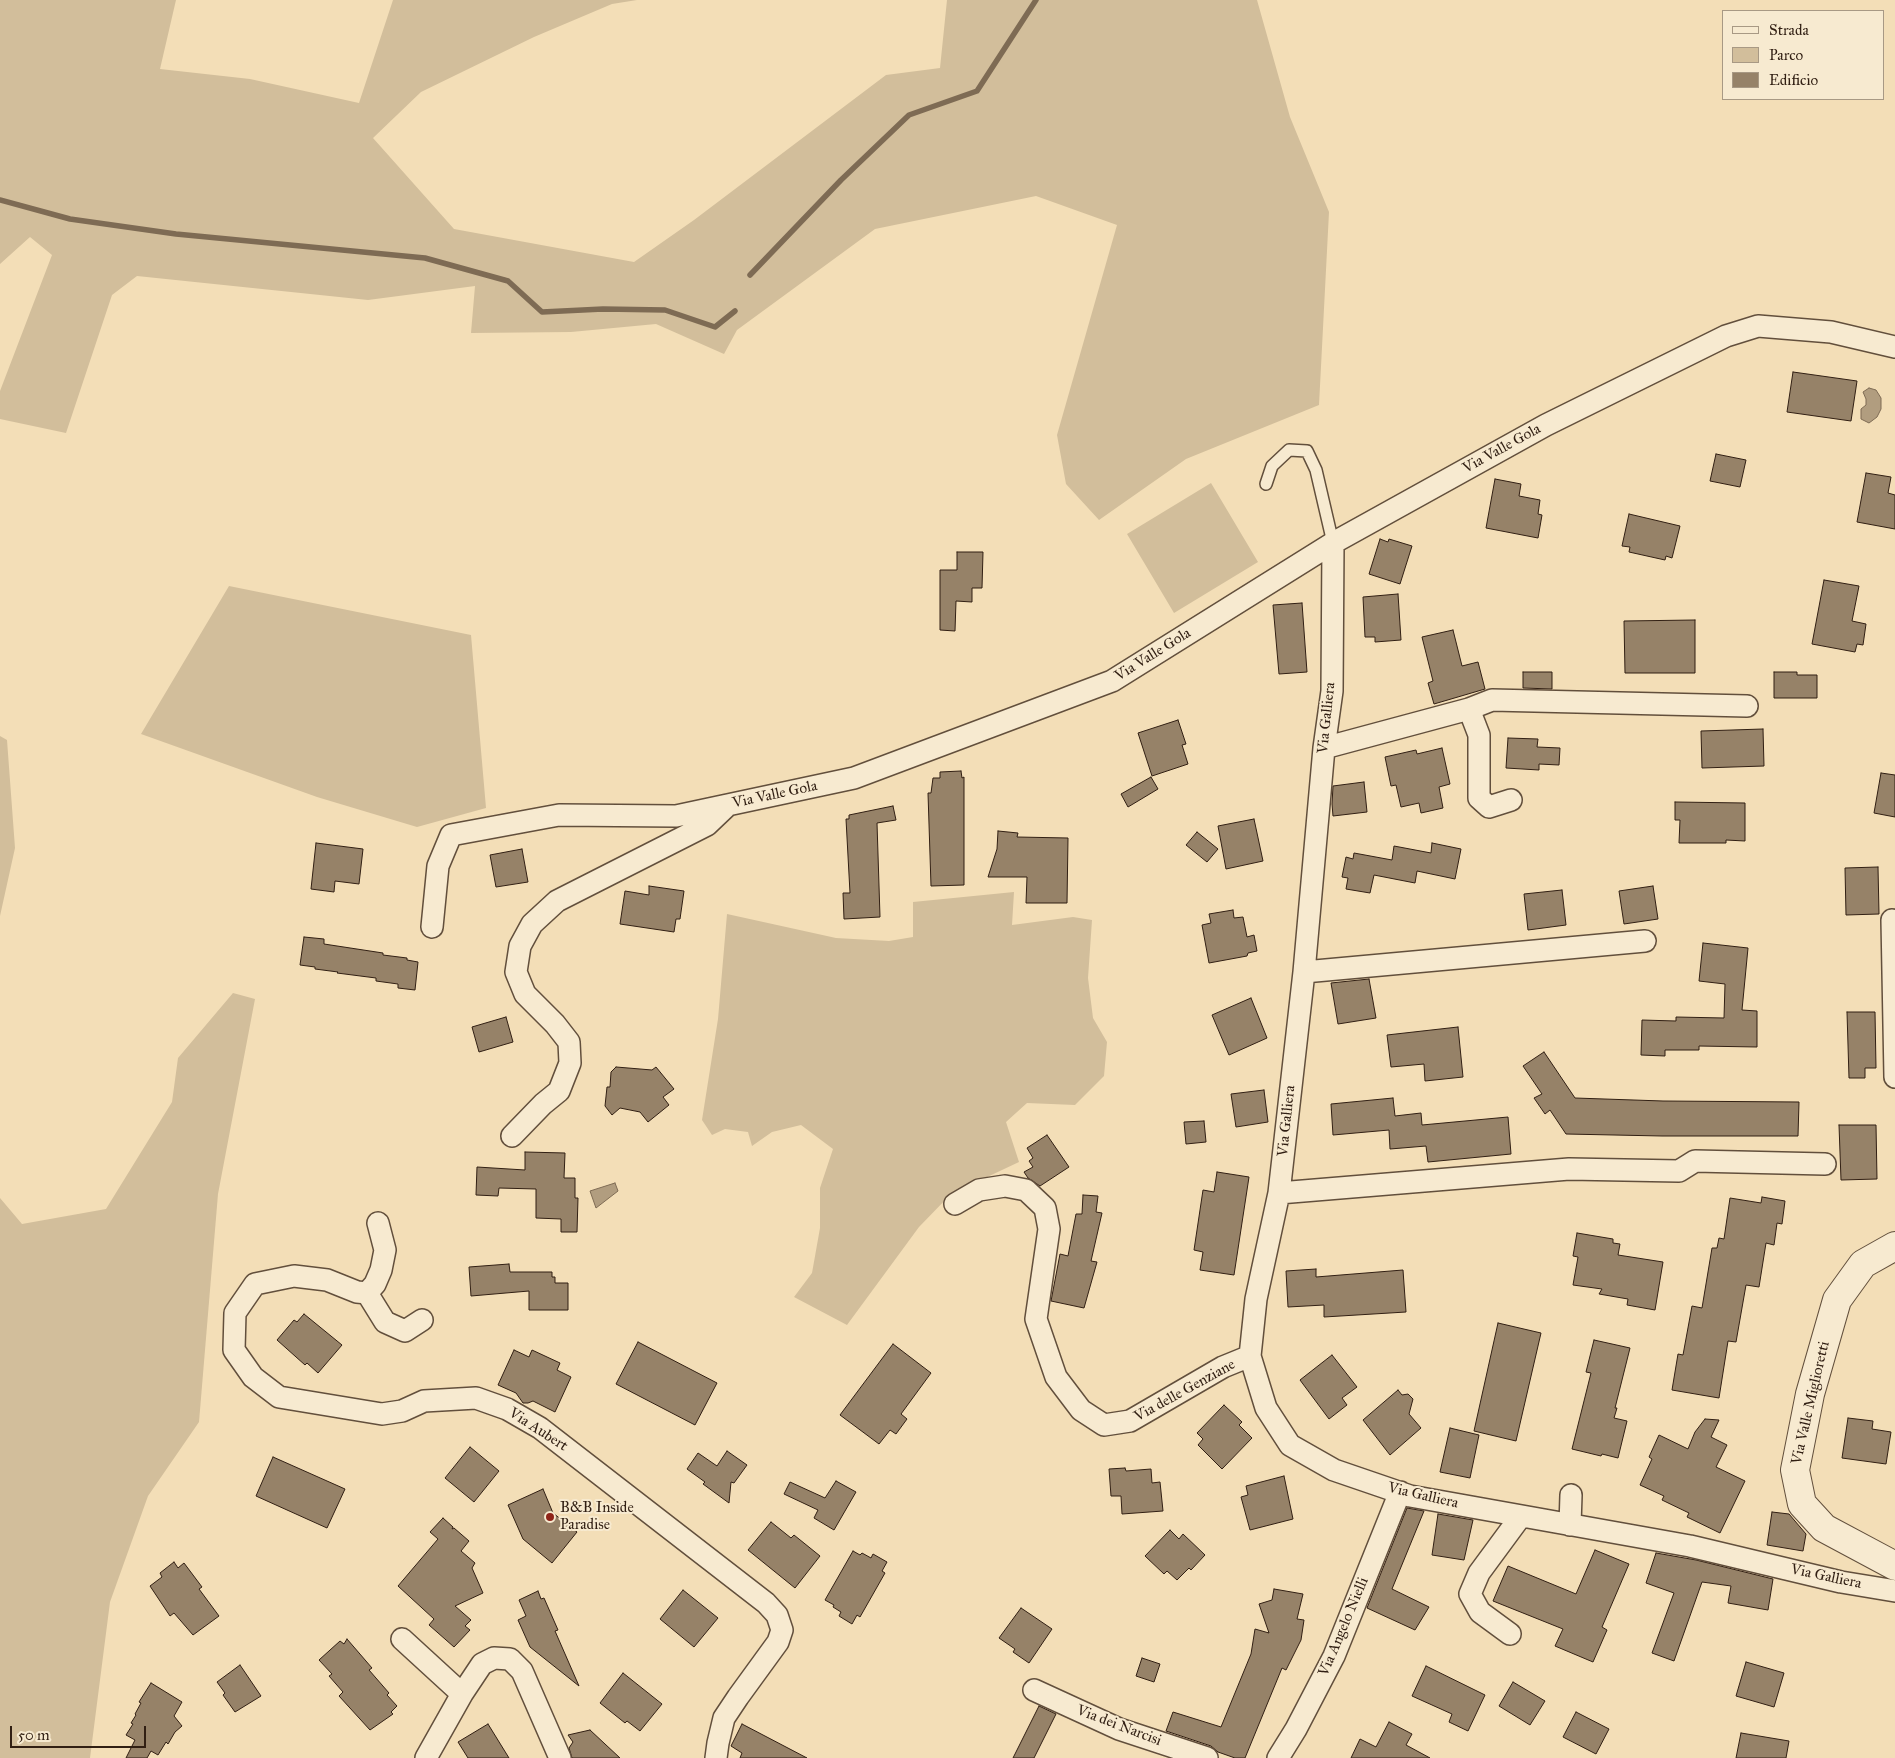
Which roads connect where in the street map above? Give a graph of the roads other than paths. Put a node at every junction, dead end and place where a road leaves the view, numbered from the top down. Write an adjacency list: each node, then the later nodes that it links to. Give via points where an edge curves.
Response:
1 (1895, 347): 3 (street, Via Valle Gola, via 1831,332 1758,326 1726,336 1546,425)
2 (1266, 484): 3 (lane, via 1272,466 1289,450 1308,451 1316,470)
3 (1333, 543): 6 (street, Via Galliera, via 1332,691); 8 (street, Via Valle Gola, via 1112,681 854,778)
4 (1747, 706): 5 (street, via 1492,700)
5 (1469, 709): 6 (street); 7 (street, via 1479,736 1478,798 1489,807)
6 (1324, 748): 12 (street, Via Galliera)
7 (1511, 800)
8 (728, 804): 10 (street, Via Valle Gola, via 676,816 559,815 451,835 438,866); 15 (street, via 707,825 557,901 532,924 520,946 516,972 525,994 569,1042 570,1063 559,1091)
9 (1894, 920): 13 (street)
10 (432, 927)
11 (1646, 941): 12 (street)
12 (1304, 972): 17 (street, Via Galliera)
13 (1895, 1020): 14 (street)
14 (1895, 1077)
15 (512, 1136)
16 (1825, 1164): 17 (street, via 1695,1161 1679,1172 1569,1169)
17 (1279, 1193): 23 (street, Via Galliera, via 1256,1299)
18 (955, 1204): 23 (street, Via delle Genziane, via 979,1190 1005,1186 1026,1190 1045,1208 1049,1229 1036,1319 1056,1377 1081,1410 1104,1424 1130,1421 1222,1367)
19 (378, 1223): 21 (street, via 384,1250 375,1284)
20 (1895, 1246): 28 (street, Via Valle Miglioretti, via 1863,1264 1837,1300 1810,1394 1795,1470 1802,1504 1824,1528)
21 (366, 1293): 22 (street, via 385,1322 405,1331); 37 (street, Via Aubert, via 327,1280 294,1276 255,1284 235,1313 234,1350 253,1377 280,1397 382,1414 402,1411 424,1402 476,1398 507,1409 540,1428 766,1603 777,1615 782,1630 778,1642 724,1718)
22 (422, 1320)
23 (1250, 1356): 24 (street, Via Galliera, via 1266,1408 1290,1445 1334,1470)
24 (1400, 1492): 26 (street, Via Galliera); 34 (street, Via Angelo Nielli, via 1334,1656)
25 (1571, 1495): 27 (street)
26 (1521, 1516): 27 (street, Via Galliera); 30 (street, via 1479,1573 1470,1594 1480,1612)
27 (1570, 1525): 29 (street, Via Galliera, via 1690,1546 1840,1582)
28 (1895, 1566)
29 (1895, 1590)
30 (1510, 1634)
31 (402, 1639): 33 (street)
32 (1034, 1690): 38 (street, Via dei Narcisi, via 1119,1729)
33 (462, 1694): 35 (street); 36 (street, via 482,1664 494,1658 510,1659 522,1671)
34 (1282, 1757)
35 (426, 1758)
36 (560, 1758)
37 (716, 1758)
38 (1207, 1758)

